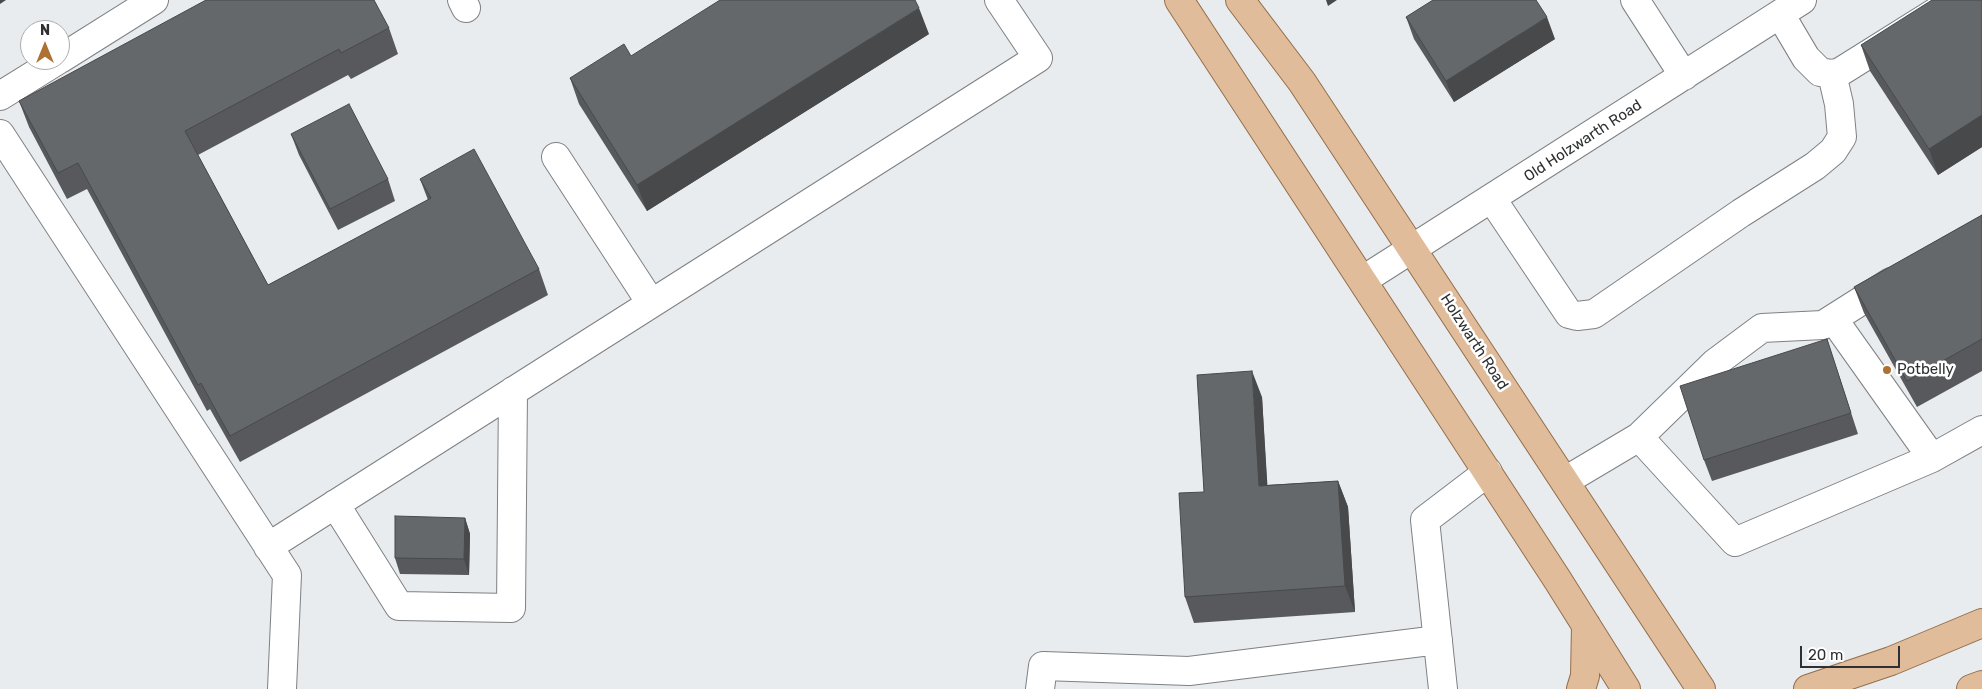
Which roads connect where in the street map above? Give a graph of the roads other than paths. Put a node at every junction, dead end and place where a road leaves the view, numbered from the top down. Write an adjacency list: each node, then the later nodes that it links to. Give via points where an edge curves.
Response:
1 (154, 0): 8 (street)
2 (999, 0): 19 (street, via 1038,58)
3 (1180, 0): 18 (main road)
4 (1240, 0): 16 (main road, Holzwarth Road, via 1302,82)
5 (1635, 0): 11 (street)
6 (1955, 0): 10 (street)
7 (1791, 7): 10 (street, via 1806,58 1820,72); 11 (street, Old Holzwarth Road)
8 (70, 52)
9 (41, 70): 12 (street)
10 (1832, 74): 15 (street, via 1842,137 1833,151 1594,314 1569,314)
11 (1684, 76): 15 (street, Old Holzwarth Road)
12 (0, 96)
13 (0, 134): 28 (street)
14 (556, 156): 19 (street)
15 (1492, 199): 16 (street, Old Holzwarth Road)
16 (1414, 249): 18 (street, Old Holzwarth Road); 26 (main road, Holzwarth Road)
17 (1908, 271): 20 (street)
18 (1363, 280): 25 (main road)
19 (651, 303): 21 (street)
20 (1834, 320): 23 (street, via 1823,325 1762,328 1715,363); 24 (street)
21 (513, 391): 27 (street); 27 (street, via 511,608 399,606)
22 (1982, 430): 24 (street)
23 (1639, 436): 24 (street, via 1735,542); 26 (street)
24 (1932, 458)
25 (1488, 472): 30 (main road); 31 (street, via 1425,520)
26 (1565, 481): 38 (main road, Holzwarth Road)
27 (335, 504): 28 (street)
28 (268, 547): 33 (street, via 286,575)
29 (1982, 623): 39 (main road, via 1890,661)
30 (1586, 625): 36 (main road, via 1585,676); 37 (main road)
31 (1438, 640): 34 (street, via 1189,671 1042,666); 35 (street)
32 (1982, 684): 40 (main road)
33 (282, 689)
34 (1040, 689)
35 (1443, 689)
36 (1581, 689)
37 (1626, 689)
38 (1701, 689)
39 (1808, 689)
40 (1971, 689)

